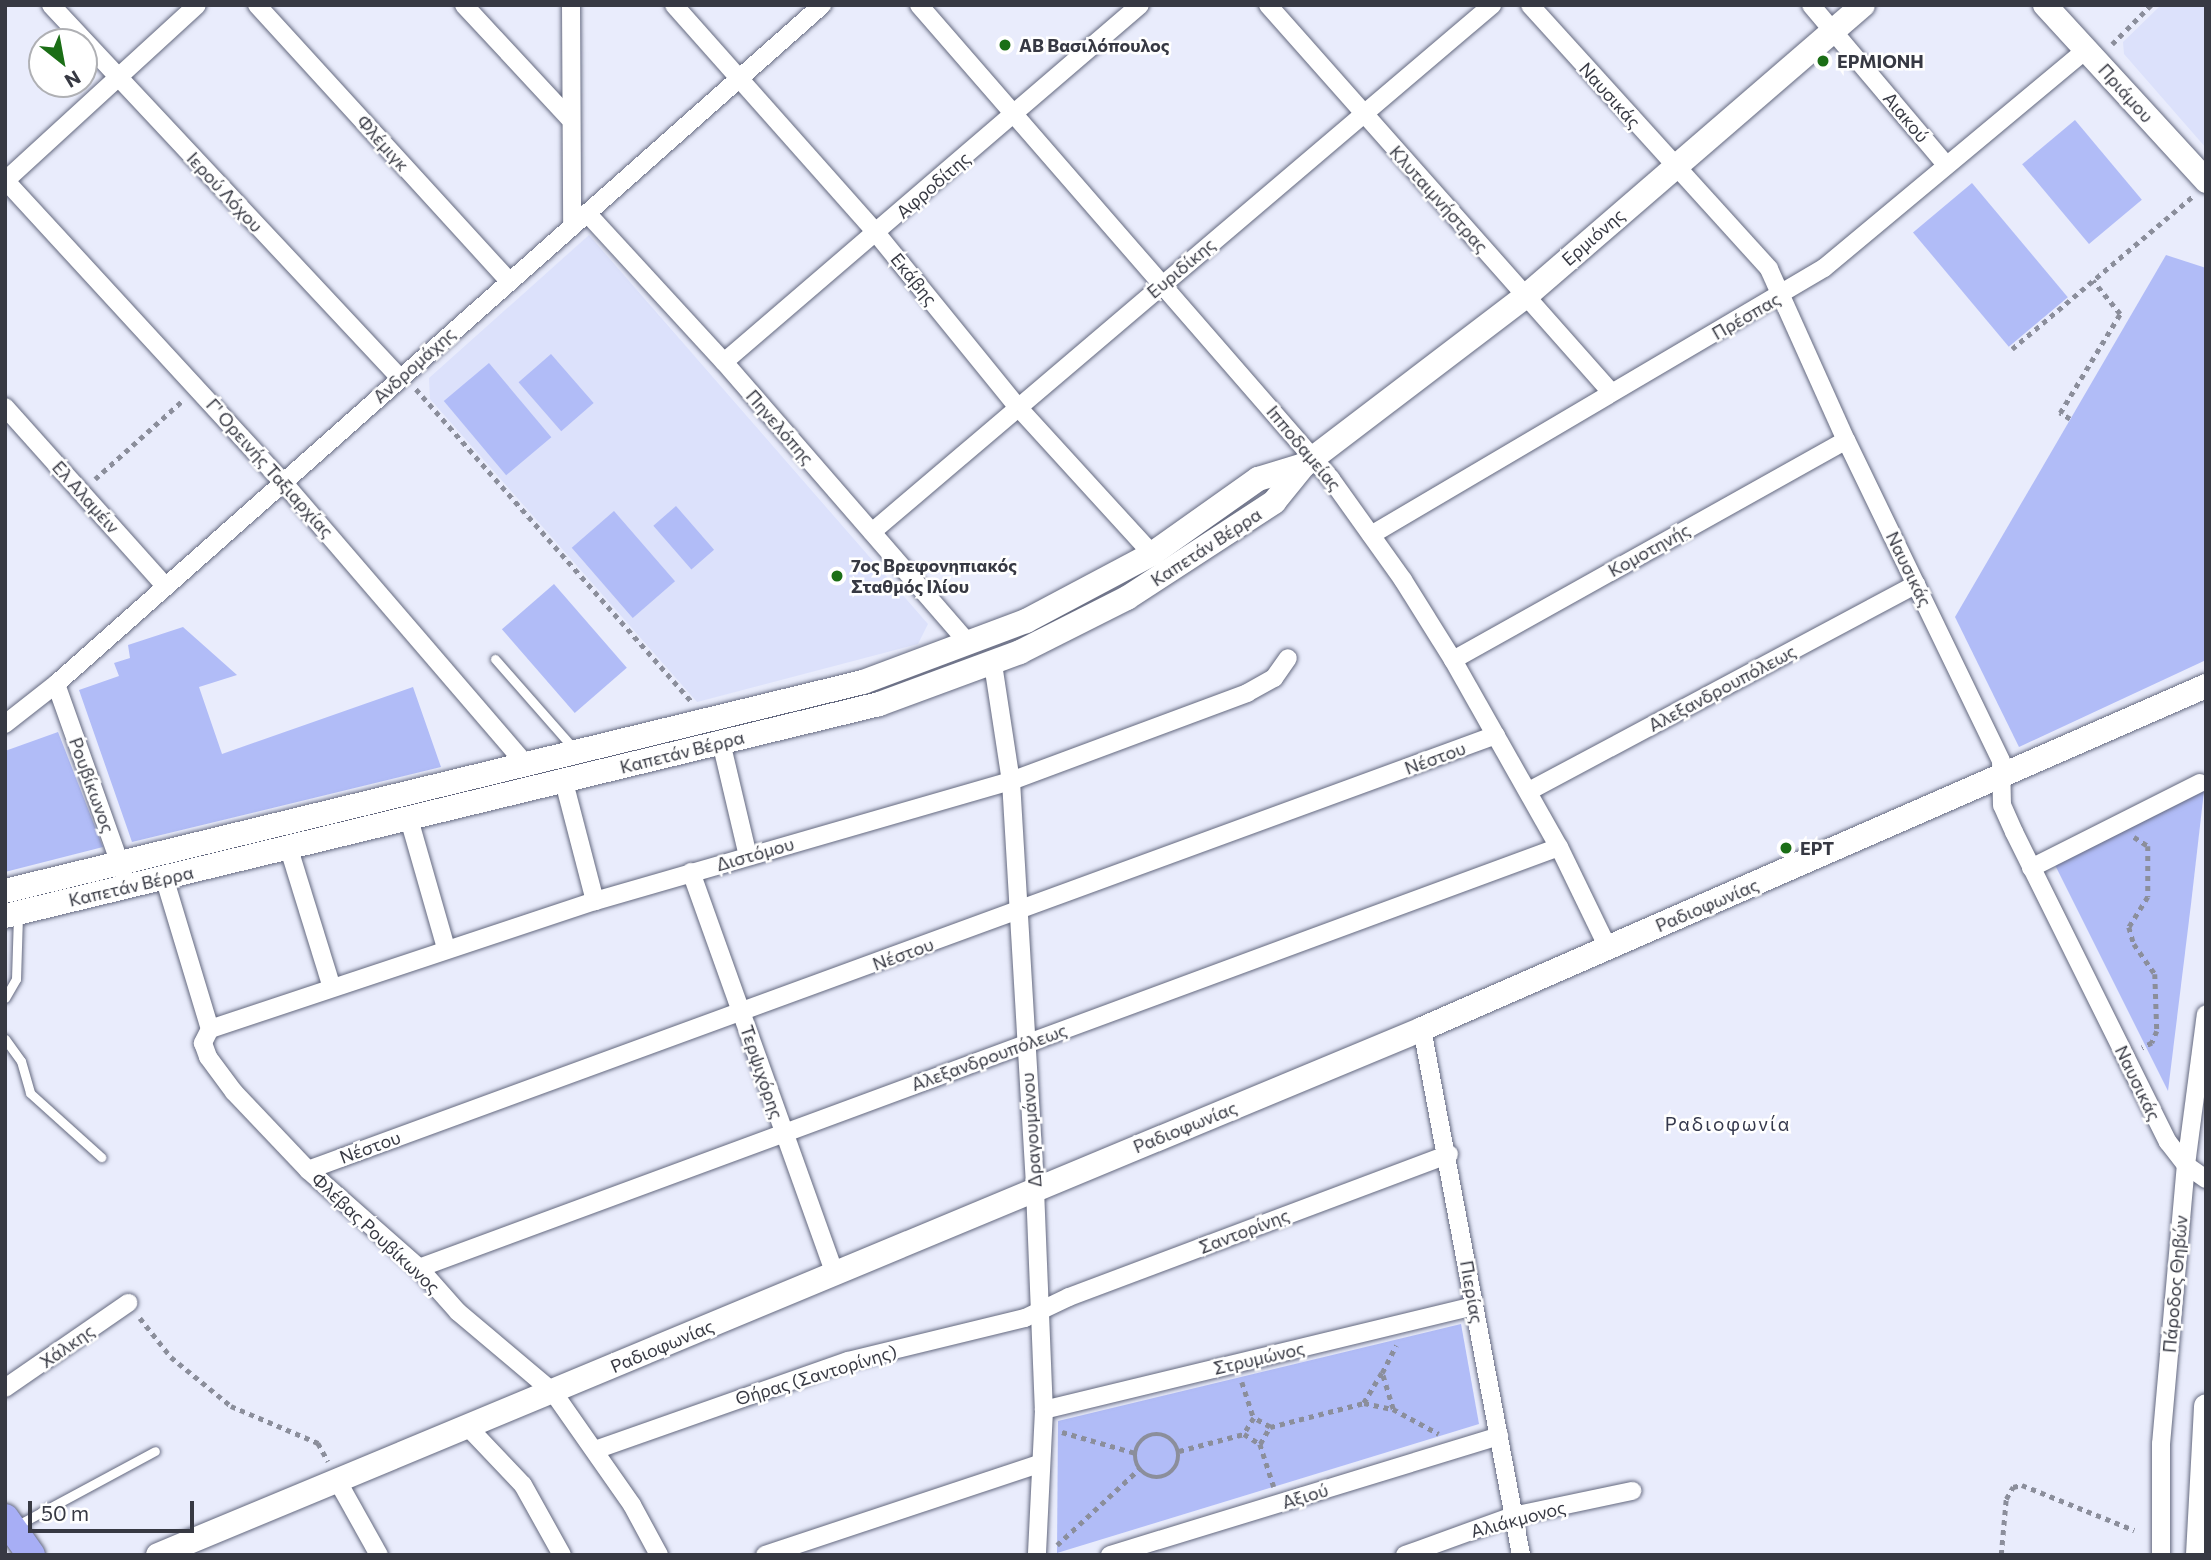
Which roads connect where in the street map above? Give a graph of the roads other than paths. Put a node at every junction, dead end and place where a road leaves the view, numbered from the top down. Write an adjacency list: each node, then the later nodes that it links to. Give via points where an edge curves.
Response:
1 (51, 5): 18 (street, Ιερού Λόχου)
2 (197, 5): 18 (street)
3 (257, 5): 30 (street, Φλέμιγκ)
4 (464, 5): 22 (street)
5 (571, 5): 22 (street)
6 (674, 5): 19 (street, Εκάβης)
7 (822, 5): 19 (street, Ανδρομάχης)
8 (919, 5): 21 (street, Ιπποδαμείας)
9 (1140, 5): 21 (street, Αφροδίτης)
10 (1268, 5): 20 (street, Κλυταιμνήστρας)
11 (1492, 5): 20 (street, Ευριδίκης)
12 (1530, 5): 24 (street, Ναυσικάς)
13 (1811, 5): 16 (street, Αιακού)
14 (1863, 5): 16 (street, Ερμιόνης)
15 (2045, 5): 17 (street, Πριάμου)
16 (1834, 30): 23 (street, Αιακού); 24 (street, Ερμιόνης)
17 (2095, 58): 23 (street, Πρέσπας); 26 (street, Πριάμου)
18 (118, 77): 25 (street); 35 (street, Ιερού Λόχου)
19 (740, 79): 27 (street, Ανδρομάχης); 29 (street, Εκάβης)
20 (1363, 114): 31 (street, Ευριδίκης); 33 (street, Κλυταιμνήστρας)
21 (1014, 115): 29 (street, Αφροδίτης); 31 (street, Ιπποδαμείας)
22 (569, 118): 28 (street)
23 (1946, 165): 32 (street, Πρέσπας, via 1824,268)
24 (1674, 166): 32 (street, Ναυσικάς, via 1769,269); 33 (street, Ερμιόνης)
25 (5, 181): 41 (street, Γ' Ορεινής Ταξιαρχίας)
26 (2201, 188)
27 (587, 213): 28 (street, Ανδρομάχης); 34 (street, Πηνελόπης)
28 (572, 226): 30 (street, Ανδρομάχης)
29 (877, 234): 34 (street, Αφροδίτης); 37 (street, Εκάβης)
30 (509, 281): 35 (street, Ανδρομάχης)
31 (1162, 285): 37 (street, Ευριδίκης); 40 (street, Ιπποδαμείας)
32 (1783, 295): 36 (street, Πρέσπας); 39 (street, Ναυσικάς)
33 (1526, 296): 36 (street, Κλυταιμνήστρας); 40 (street, Ερμιόνης)
34 (724, 362): 42 (street, Πηνελόπης)
35 (400, 378): 41 (street, Ανδρομάχης)
36 (1611, 392): 43 (street, Πρέσπας)
37 (1017, 406): 42 (street, Ευριδίκης); 44 (street, Εκάβης)
38 (5, 407): 46 (street, Ελ Αλαμέιν)
39 (1846, 440): 45 (street, Ναυσικάς); 50 (street, Κομοτηνής)
40 (1309, 461): 43 (street, Ιπποδαμείας); 44 (street, Καπετάν Βέρρα, via 1258,479); 51 (street, Καπετάν Βέρρα, via 1274,502 1177,568)
41 (284, 482): 46 (street, Ανδρομάχης); 58 (street, Γ' Ορεινής Ταξιαρχίας, via 496,723)
42 (872, 532): 47 (street, Πηνελόπης)
43 (1371, 534): 50 (street, Ιπποδαμείας)
44 (1152, 554): 47 (street, Καπετάν Βέρρα, via 1026,621)
45 (1916, 584): 59 (street, Ναυσικάς, via 2001,761); 63 (street, Αλεξανδρουπόλεως)
46 (166, 587): 52 (street, Ανδρομάχης)
47 (969, 645): 57 (street, Καπετάν Βέρρα, via 863,682)
48 (1288, 658): 60 (street, Διστόμου, via 1274,678 1247,694)
49 (495, 659): 57 (lane)
50 (1453, 660): 55 (street, Ιπποδαμείας)
51 (993, 664): 56 (street, Καπετάν Βέρρα, via 879,704); 60 (street, Δραγουμάνου)
52 (56, 684): 54 (street, Ανδρομάχης); 68 (street, Ρουβίκωνος)
53 (2206, 686): 59 (street, Ραδιοφωνίας)
54 (5, 724)
55 (1496, 735): 63 (street, Ιπποδαμείας); 77 (street, Νέστου)
56 (721, 742): 61 (street, Καπετάν Βέρρα); 67 (street)
57 (575, 751): 58 (street, Καπετάν Βέρρα)
58 (525, 763): 68 (street, Καπετάν Βέρρα)
59 (2000, 777): 69 (street, Ναυσικάς, via 2002,805); 80 (street, Ραδιοφωνίας)
60 (1011, 781): 67 (street, Διστόμου); 77 (street, Δραγουμάνου)
61 (564, 782): 64 (street, Καπετάν Βέρρα); 76 (street)
62 (2200, 783): 69 (street)
63 (1529, 791): 65 (street, Ιπποδαμείας)
64 (409, 819): 66 (street, Καπετάν Βέρρα); 79 (street)
65 (1559, 847): 80 (street, Ιπποδαμείας); 88 (street, Αλεξανδρουπόλεως)
66 (289, 849): 71 (street, Καπετάν Βέρρα); 81 (street)
67 (748, 856): 70 (street, Διστόμου)
68 (120, 862): 72 (street, Καπετάν Βέρρα); 73 (street, Ρουβίκωνος)
69 (2031, 868): 92 (street, Ναυσικάς, via 2168,1142)
70 (691, 872): 76 (street, Διστόμου); 83 (street, Τερψιχόρης)
71 (164, 877): 73 (street, Καπετάν Βέρρα); 86 (street, Φλέβας Ρουβίκωνος)
72 (94, 881): 73 (street, Καπετάν Βέρρα); 75 (street, Καπετάν Βέρρα)
73 (128, 887)
74 (5, 891): 75 (street, Καπετάν Βέρρα)
75 (40, 895): 78 (street, Καπετάν Βέρρα)
76 (594, 901): 79 (street, Διστόμου)
77 (1019, 913): 83 (street, Νέστου); 88 (street, Δραγουμάνου)
78 (12, 915): 82 (lane, via 16,979)
79 (446, 948): 81 (street, Διστόμου)
80 (1608, 948): 85 (street, Ραδιοφωνίας)
81 (332, 988): 86 (street, Διστόμου)
82 (5, 998)
83 (741, 1012): 89 (street, Τερψιχόρης); 93 (street, Νέστου)
84 (2206, 1014): 92 (street, Πάροδος Θηβών)
85 (1422, 1029): 90 (street, Πιερίας); 95 (street, Ραδιοφωνίας)
86 (210, 1030): 93 (street, Φλέβας Ρουβίκωνος, via 203,1043 208,1057 234,1092)
87 (5, 1039): 91 (lane, via 21,1062 30,1093)
88 (1025, 1045): 89 (street, Αλεξανδρουπόλεως); 95 (street, Δραγουμάνου)
89 (783, 1132): 96 (street, Αλεξανδρουπόλεως); 97 (street, Τερψιχόρης)
90 (1449, 1154): 99 (street, Πιερίας); 100 (street, Σαντορίνης)
91 (101, 1157)
92 (2186, 1165): 94 (street, Ναυσικάς); 124 (street, Πάροδος Θηβών, via 2161,1444)
93 (308, 1170): 96 (street, Φλέβας Ρουβίκωνος)
94 (2206, 1180)
95 (1035, 1189): 97 (street, Ραδιοφωνίας); 100 (street, Δραγουμάνου)
96 (419, 1268): 102 (street, Φλέβας Ρουβίκωνος, via 458,1312)
97 (834, 1272): 102 (street, Ραδιοφωνίας)
98 (128, 1303): 101 (street, Χάλκης)
99 (1474, 1307): 104 (street, Στρυμώνος, via 1236,1364); 106 (street, Πιερίας)
100 (1040, 1312): 104 (street, Δραγουμάνου); 107 (street, Θήρας (Σαντορίνης), via 848,1361)
101 (5, 1388)
102 (553, 1392): 105 (street, Ραδιοφωνίας); 107 (street, Φλέβας Ρουβίκωνος)
103 (2206, 1406): 125 (street)
104 (1043, 1418): 109 (street, Δραγουμάνου)
105 (467, 1426): 110 (street, Ραδιοφωνίας); 117 (street, via 523,1485)
106 (1499, 1436): 112 (street, Πιερίας); 121 (street, Αξιού)
107 (595, 1450): 118 (street, Φλέβας Ρουβίκωνος)
108 (155, 1451): 113 (lane)
109 (1039, 1464): 119 (street); 120 (street, Δραγουμάνου)
110 (337, 1480): 115 (street, Ραδιοφωνίας); 116 (street)
111 (1632, 1491): 112 (street, Αλιάκμονος)
112 (1513, 1516): 122 (street, Αλιάκμονος); 123 (street, Πιερίας)
113 (9, 1523): 114 (main road)
114 (31, 1555)
115 (158, 1555)
116 (379, 1555)
117 (562, 1555)
118 (659, 1555)
119 (765, 1555)
120 (1037, 1555)
121 (1110, 1555)
122 (1405, 1555)
123 (1521, 1555)
124 (2161, 1555)
125 (2197, 1555)

